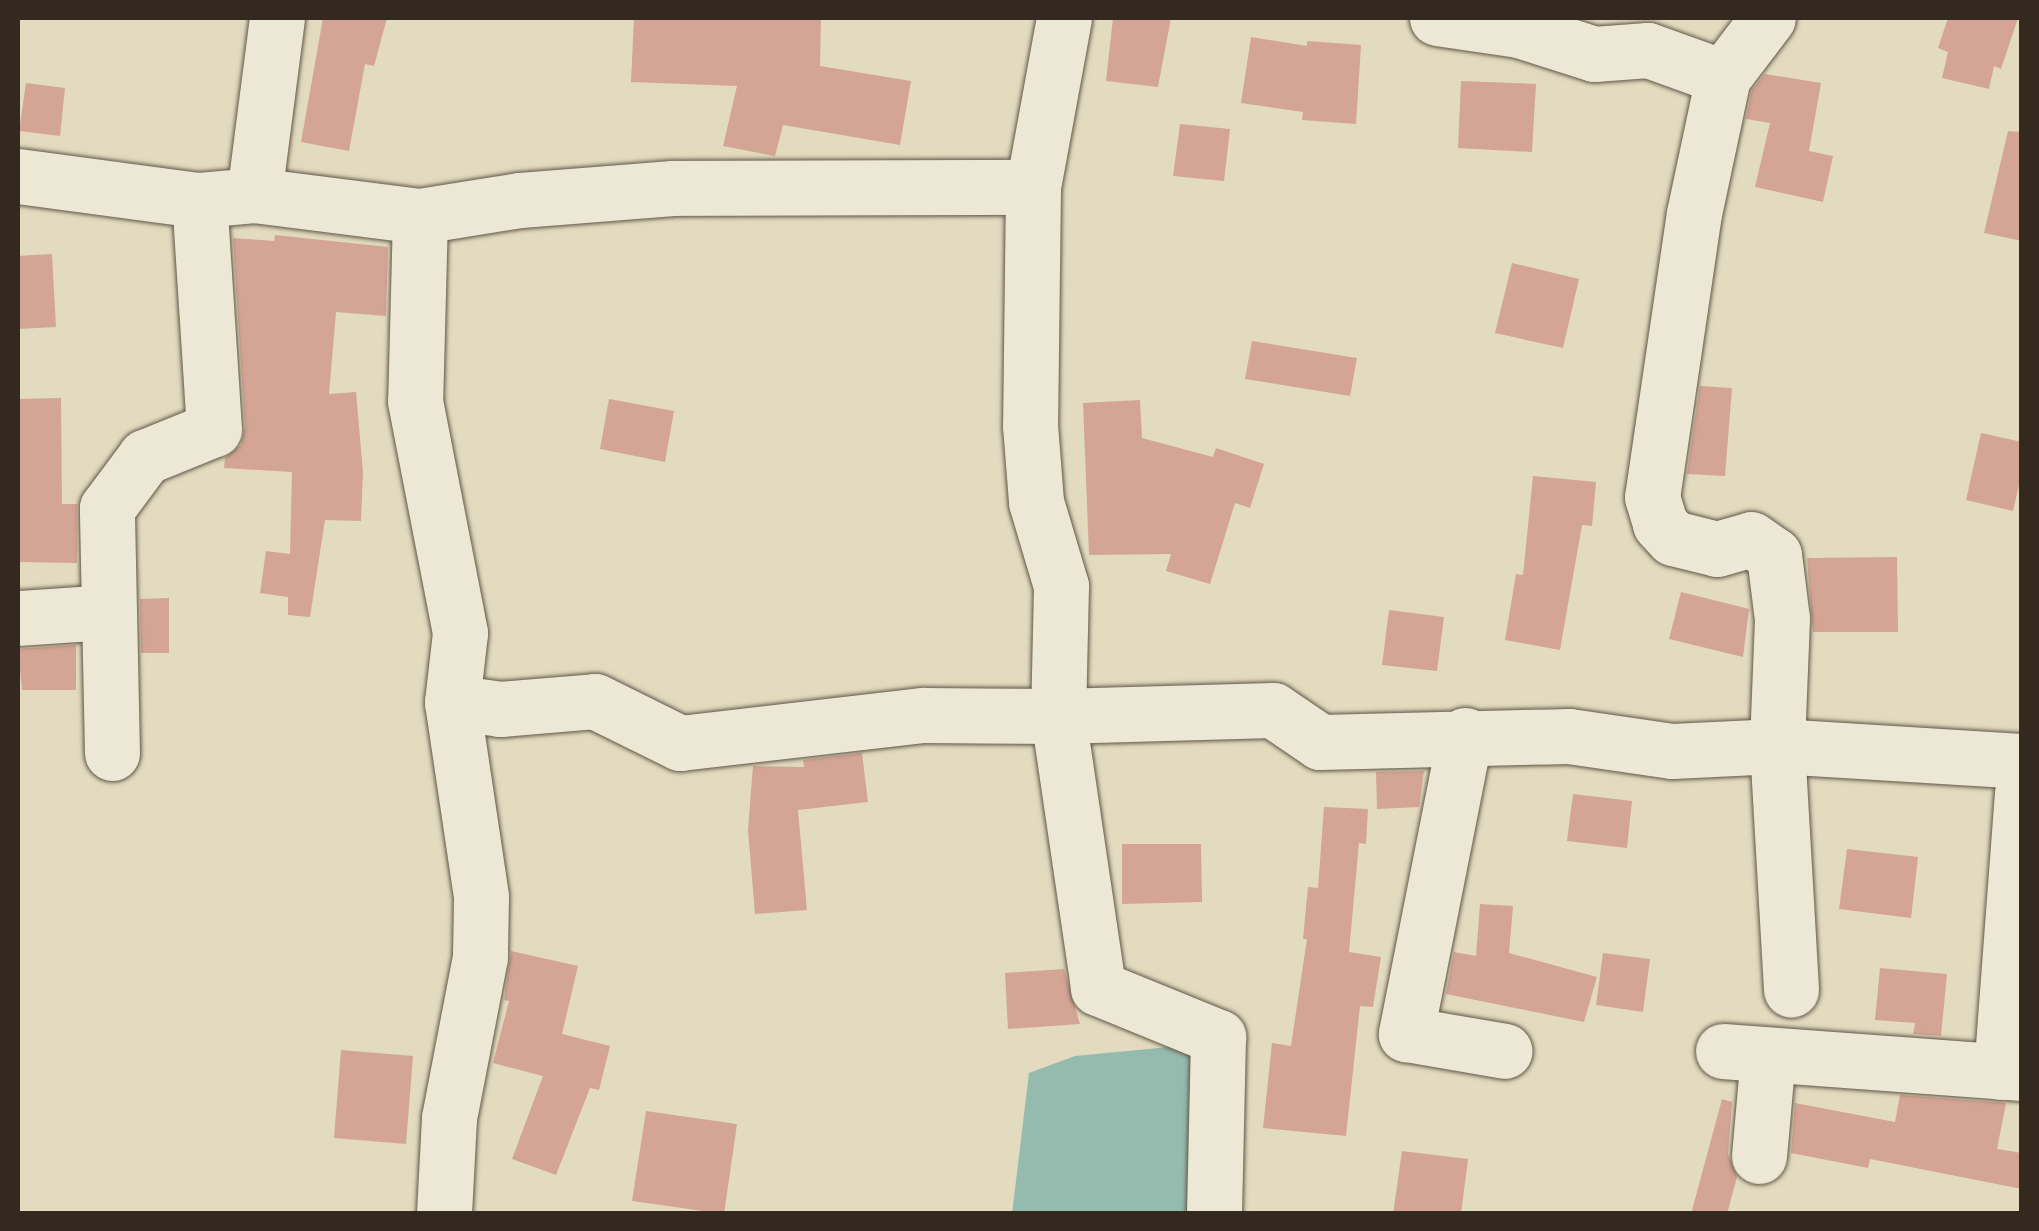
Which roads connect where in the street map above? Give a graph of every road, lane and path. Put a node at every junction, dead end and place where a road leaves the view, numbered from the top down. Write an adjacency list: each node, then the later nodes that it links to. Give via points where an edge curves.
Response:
1 (278, 18): 8 (street)
2 (1064, 18): 7 (street)
3 (1437, 18): 5 (street, via 1519,30 1594,54 1648,50)
4 (1768, 18): 5 (street)
5 (1722, 77): 16 (street, via 1694,213 1652,497 1660,524 1674,538 1717,549 1751,539 1774,556 1782,618)
6 (18, 176): 9 (street)
7 (1033, 187): 10 (street, via 672,188); 14 (street, via 1030,425 1036,502 1061,586)
8 (254, 195): 9 (street); 10 (street)
9 (198, 200): 11 (street, via 214,428 144,457 106,508)
10 (420, 216): 13 (street, via 414,401 460,633)
11 (109, 612): 12 (street); 17 (street)
12 (18, 618)
13 (452, 702): 14 (street, via 500,709 595,701 680,743 923,715); 24 (street, via 481,897 480,957 450,1118)
14 (1058, 716): 15 (street, via 1273,710 1320,742); 25 (street, via 1098,988 1218,1037)
15 (1465, 735): 16 (street, via 1570,736 1672,751); 21 (street, via 1406,1034)
16 (1776, 746): 18 (street); 20 (street)
17 (112, 753)
18 (2022, 761)
19 (2022, 794): 22 (street)
20 (1790, 990)
21 (1505, 1051)
22 (2011, 1072): 23 (street, via 1745,1053)
23 (1760, 1156)
24 (444, 1214)
25 (1214, 1214)

